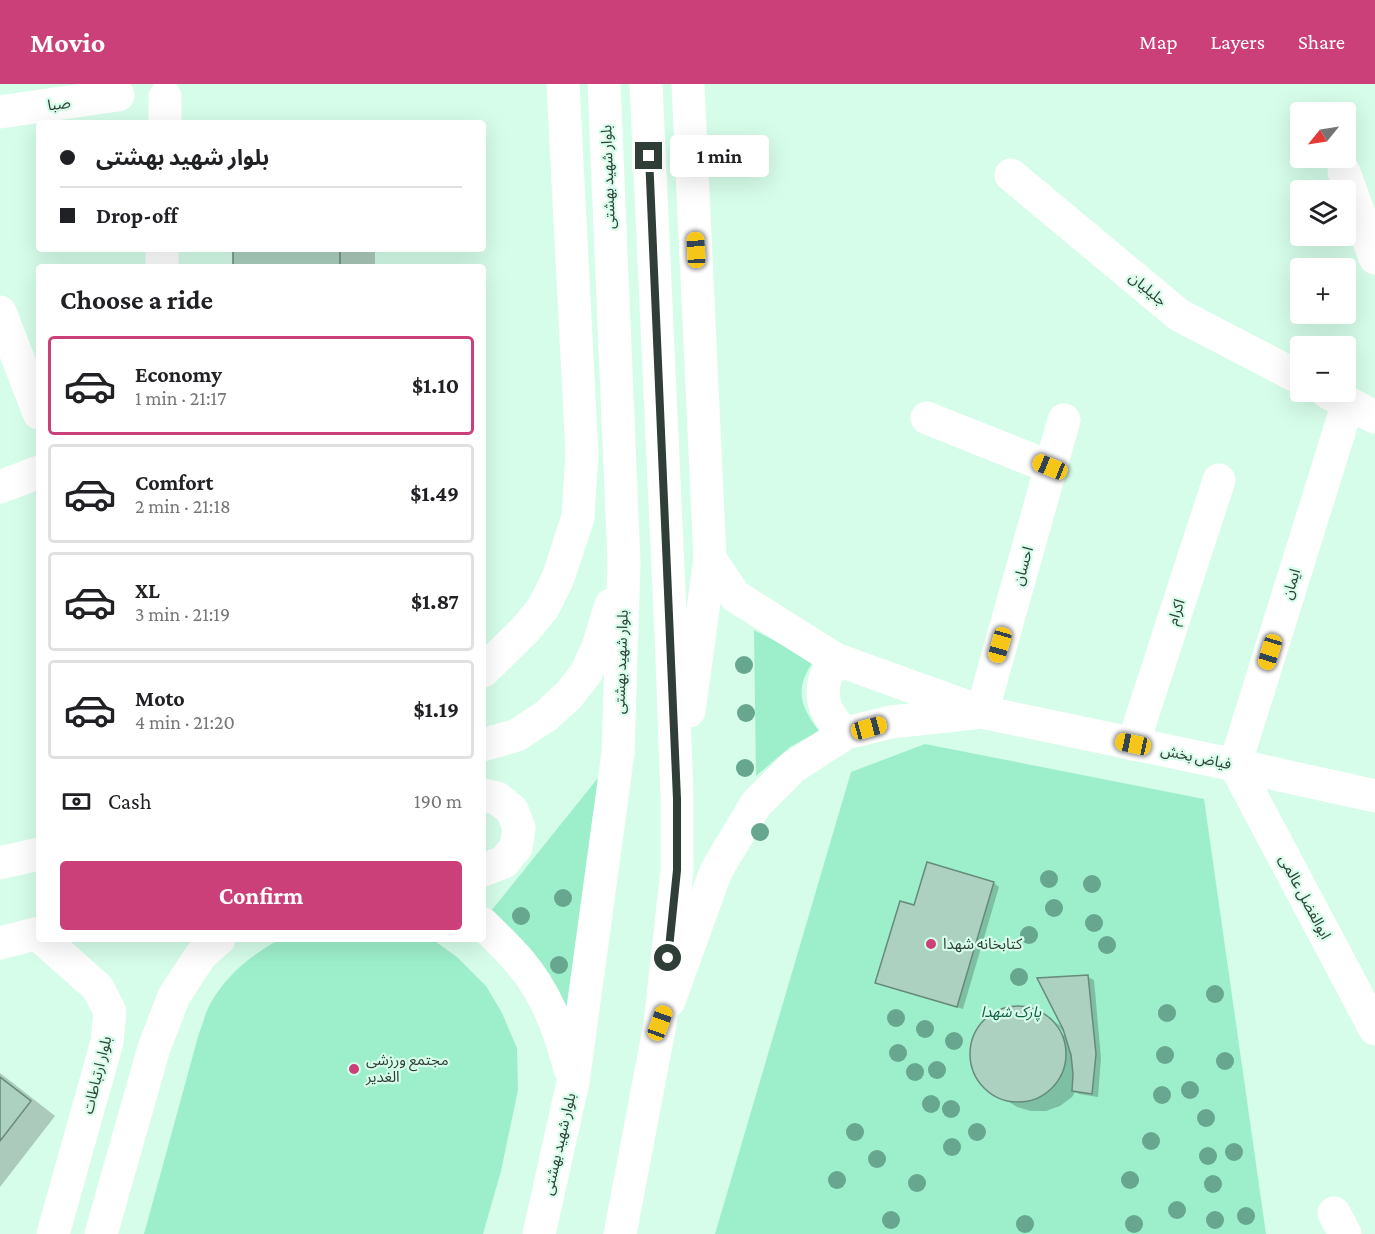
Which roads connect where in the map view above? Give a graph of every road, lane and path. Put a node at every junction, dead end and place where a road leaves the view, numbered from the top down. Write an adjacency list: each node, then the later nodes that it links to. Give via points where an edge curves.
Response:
1 (563, 84): 23 (main road, via 582,454 578,517 558,578 543,608)
2 (604, 84): 21 (main road, بلوار شهید بهشتی)
3 (646, 84): 31 (main road)
4 (688, 84): 20 (main road)
5 (118, 95): 6 (main road, صبا)
6 (0, 112)
7 (1344, 172): 9 (main road)
8 (1011, 176): 11 (main road, جلیلیان, via 1179,315)
9 (1375, 258)
10 (0, 312): 12 (main road)
11 (1290, 373)
12 (36, 404)
13 (1350, 404): 28 (main road, ایمان)
14 (927, 418): 16 (main road)
15 (1064, 420): 16 (main road, احسان)
16 (1050, 467): 24 (main road, احسان)
17 (36, 473): 19 (main road)
18 (1219, 480): 27 (main road, اکرام)
19 (0, 487)
20 (710, 559): 22 (main road, via 735,596); 31 (main road)
21 (624, 563): 26 (main road, via 586,673 546,716 517,735); 42 (main road, بلوار شهید بهشتی, via 618,753)
22 (835, 659): 24 (main road); 25 (main road, via 828,669 823,693 830,716)
23 (486, 668)
24 (982, 712): 25 (main road, via 891,722); 27 (main road, فیاض بخش)
25 (846, 733): 40 (main road, via 793,767 756,804 716,871)
26 (486, 744)
27 (1133, 744): 28 (main road, فیاض بخش)
28 (1235, 765): 30 (main road, فیاض بخش); 41 (main road, ابوالفضل عالمی)
29 (486, 796): 34 (main road, via 497,798 512,810 519,828 516,847 504,862)
30 (1375, 796)
31 (677, 799): 40 (main road, via 677,870)
32 (36, 855): 33 (main road)
33 (0, 863)
34 (486, 869)
35 (486, 927): 42 (main road, via 519,961 548,1005)
36 (36, 936): 39 (main road)
37 (47, 942): 43 (main road, بلوار ارتباطات, via 98,988 110,1012 107,1042)
38 (216, 942): 44 (main road, via 201,955 174,996 154,1048)
39 (0, 943)
40 (660, 1023): 46 (main road)
41 (1375, 1029)
42 (573, 1082): 45 (main road, بلوار شهید بهشتی)
43 (53, 1234)
44 (101, 1234)
45 (539, 1234)
46 (620, 1234)

